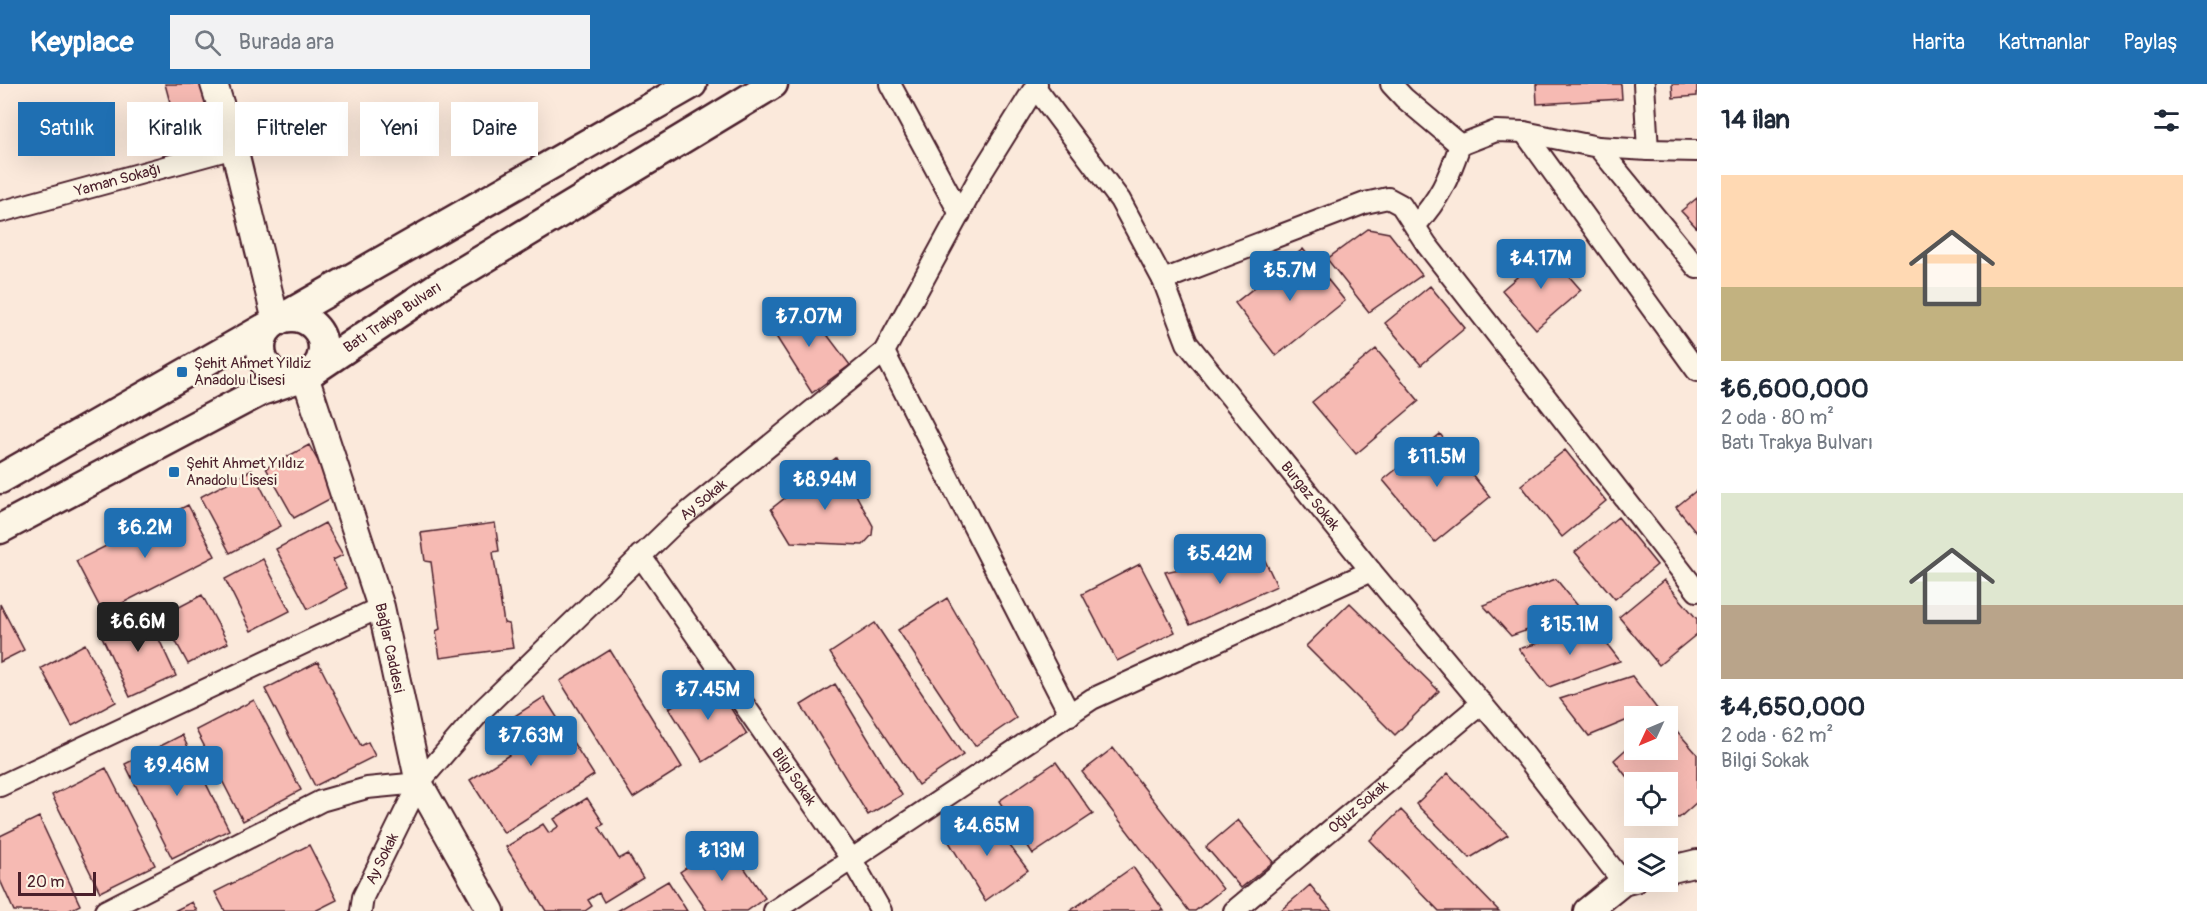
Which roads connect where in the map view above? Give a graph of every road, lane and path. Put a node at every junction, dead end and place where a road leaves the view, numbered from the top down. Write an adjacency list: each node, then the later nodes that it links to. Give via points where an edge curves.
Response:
1 (214, 84): 11 (street)
2 (692, 84): 19 (main road)
3 (773, 84): 22 (main road, Batı Trakya Bulvarı, via 437,287)
4 (890, 84): 15 (street)
5 (1391, 84): 9 (street)
6 (1644, 84): 12 (street)
7 (1036, 85): 15 (street, Ay Sokak); 18 (street, Burgaz Sokak, via 1120,201)
8 (1524, 132): 9 (street, via 1496,131); 10 (street); 21 (street)
9 (1460, 145): 16 (street, via 1446,184)
10 (1598, 147): 12 (street); 17 (street)
11 (234, 148): 14 (street, Yaman Sokağı); 19 (street)
12 (1648, 150): 13 (street)
13 (1697, 151)
14 (0, 212)
15 (960, 214): 20 (street, Ay Sokak)
16 (1415, 226): 18 (street, via 1401,205 1388,198 1365,203); 27 (street)
17 (1697, 268)
18 (1163, 280): 26 (street, Burgaz Sokak, via 1187,343)
19 (276, 321): 22 (main road, via 268,328 261,347 267,367 285,378); 22 (main road, via 296,317 320,333 323,353 314,370); 23 (main road)
20 (884, 352): 25 (street, Ay Sokak); 30 (street)
21 (1697, 371)
22 (305, 376): 24 (main road, Batı Trakya Bulvarı, via 261,391); 28 (street, Bağlar Caddesi)
23 (0, 479)
24 (0, 529)
25 (640, 555): 31 (street, Ay Sokak, via 481,711); 33 (street, Bilgi Sokak)
26 (1371, 570): 29 (street, Burgaz Sokak); 30 (street, via 1092,699)
27 (1697, 591)
28 (381, 607): 31 (street, Bağlar Caddesi); 32 (street)
29 (1482, 703): 36 (street, Burgaz Sokak); 43 (street, Oğuz Sokak)
30 (1070, 715): 33 (street)
31 (419, 783): 38 (street, via 367,788 321,801); 39 (street, Ay Sokak, via 363,897); 40 (street, Bağlar Caddesi)
32 (0, 786)
33 (852, 860): 41 (street); 42 (street, Bilgi Sokak)
34 (1697, 863): 35 (street)
35 (1678, 868)
36 (1624, 875)
37 (1624, 885): 44 (street)
38 (105, 911)
39 (361, 911)
40 (491, 911)
41 (774, 911)
42 (881, 911)
43 (1234, 911)
44 (1587, 911)

